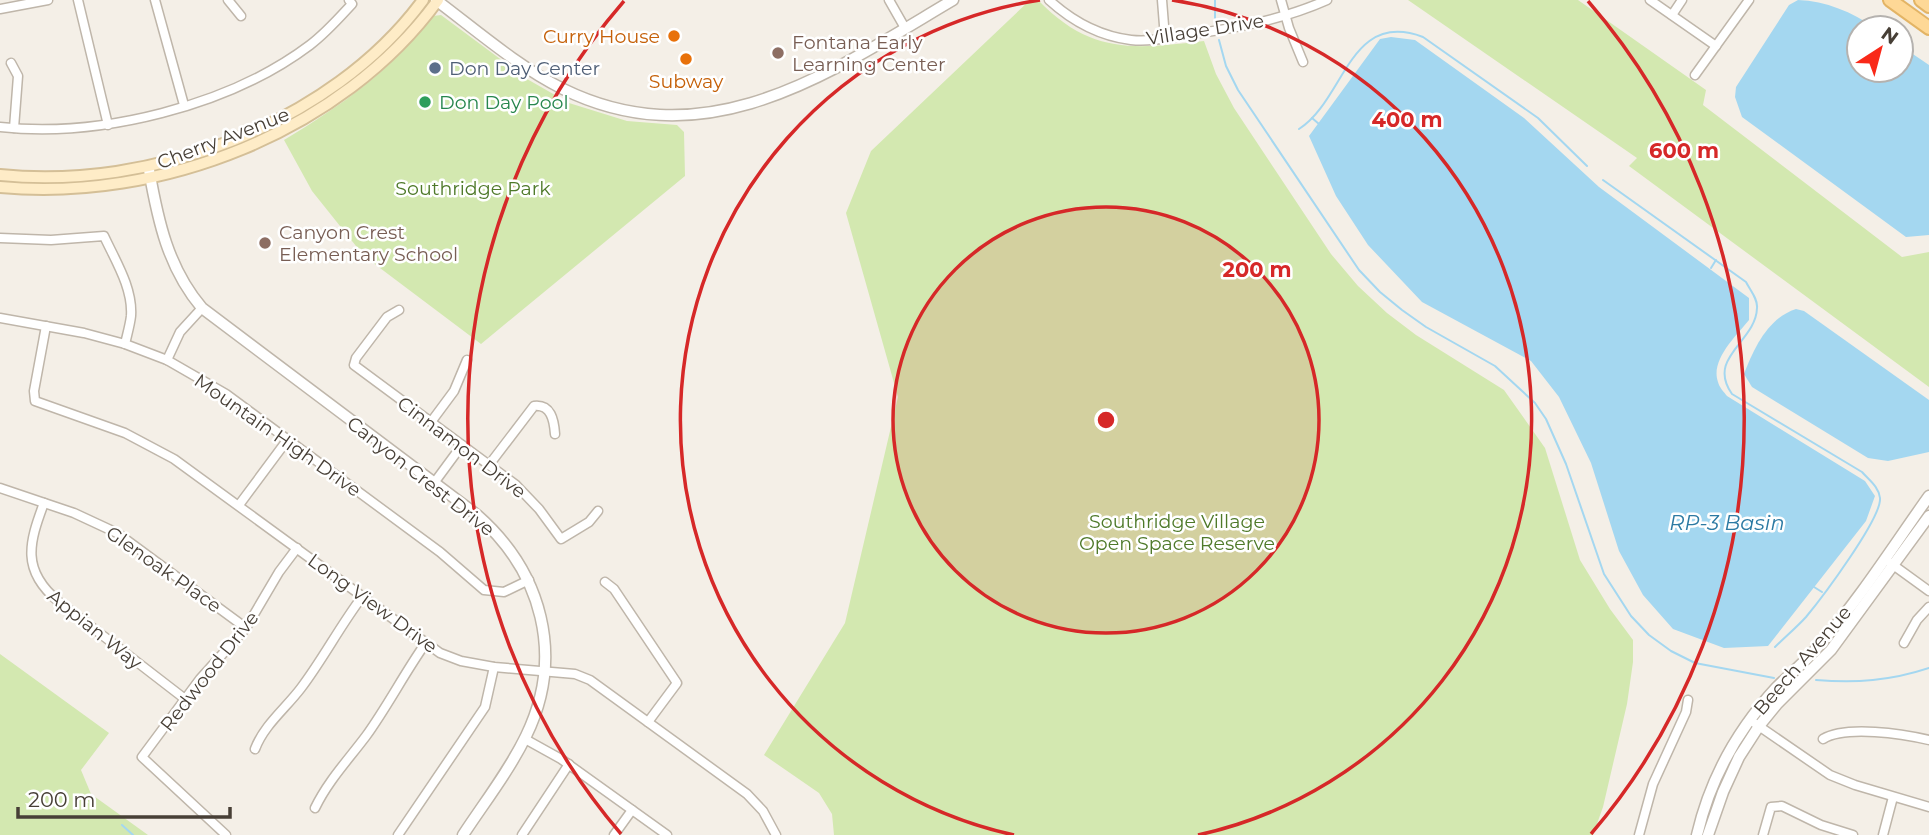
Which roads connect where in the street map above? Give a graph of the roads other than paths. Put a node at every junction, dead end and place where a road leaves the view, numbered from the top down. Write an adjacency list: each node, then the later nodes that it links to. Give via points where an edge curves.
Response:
1 (48, 0): 20 (street)
2 (78, 0): 32 (street)
3 (155, 0): 31 (street)
4 (228, 0): 22 (street)
5 (423, 0): 35 (main road, Cherry Avenue, via 377,51 322,95 261,128)
6 (437, 0): 24 (street, via 561,88 602,104 667,115 711,113 763,101 812,80); 35 (main road, Cherry Avenue, via 381,64 320,110 266,138 199,164)
7 (889, 0): 24 (street)
8 (953, 0): 24 (street)
9 (1049, 0): 26 (street, Village Drive, via 1092,30 1131,40)
10 (1162, 0): 26 (street)
11 (1281, 0): 23 (street)
12 (1327, 0): 23 (street, Village Drive)
13 (1650, 0): 21 (street)
14 (1682, 0): 21 (street)
15 (1749, 0): 27 (street)
16 (1890, 0): 25 (main road)
17 (1921, 0): 19 (main road)
18 (351, 2): 31 (street, via 321,36 287,60)
19 (1929, 6)
20 (0, 9)
21 (1672, 15): 27 (street)
22 (241, 16)
23 (1285, 16): 26 (street, Village Drive); 28 (street)
24 (905, 28)
25 (1929, 28)
26 (1165, 38)
27 (1716, 46): 30 (street)
28 (1303, 62)
29 (11, 63): 34 (street, via 18,76)
30 (1695, 75)
31 (184, 105): 32 (street)
32 (108, 125): 34 (street)
33 (0, 127): 34 (street)
34 (14, 128)
35 (149, 172): 36 (main road, via 54,178); 37 (main road, Cherry Avenue, via 109,185); 39 (street, Canyon Crest Drive, via 171,260)
36 (0, 175)
37 (0, 187)
38 (0, 238): 43 (street, via 104,236 130,299)
39 (202, 308): 44 (street, via 180,332); 51 (street, Canyon Crest Drive)
40 (399, 310): 46 (street, Cinnamon Drive, via 387,317 354,365)
41 (0, 318): 42 (street, Mountain High Drive)
42 (47, 327): 43 (street, Mountain High Drive); 55 (street, Long View Drive, via 35,401 149,444)
43 (125, 344): 44 (street, Mountain High Drive)
44 (167, 360): 48 (street, Mountain High Drive, via 226,394)
45 (467, 360): 46 (street, via 454,391)
46 (431, 422): 49 (street, Cinnamon Drive)
47 (555, 434): 50 (street, via 548,410 534,406)
48 (288, 439): 55 (street); 60 (street, Mountain High Drive, via 484,590 504,592)
49 (462, 445): 50 (street, Cinnamon Drive); 51 (street)
50 (489, 465): 56 (street, Cinnamon Drive, via 531,499 561,539)
51 (434, 483): 60 (street, Canyon Crest Drive, via 497,533)
52 (0, 488): 54 (street, Glenoak Place)
53 (1929, 496): 59 (street, Beech Avenue)
54 (44, 503): 65 (street, Glenoak Place, via 117,533); 70 (street, Appian Way, via 30,549 41,583)
55 (239, 505): 58 (street, Long View Drive)
56 (598, 511)
57 (1929, 516): 59 (street, Beech Avenue)
58 (296, 548): 63 (street, Long View Drive); 65 (street, Redwood Drive)
59 (1889, 562): 62 (street); 72 (street, Beech Avenue); 74 (street, Beech Avenue, via 1831,650)
60 (528, 580): 69 (street, Canyon Crest Drive, via 542,621)
61 (605, 582): 73 (street, via 677,683)
62 (1929, 591)
63 (362, 597): 67 (street, Long View Drive); 78 (street, via 306,682 260,737)
64 (1929, 607): 66 (street)
65 (246, 628): 70 (street, Redwood Drive)
66 (1904, 643)
67 (425, 644): 68 (street, Long View Drive, via 461,662); 81 (street)
68 (494, 667): 69 (street, Long View Drive); 86 (street, via 481,713)
69 (545, 671): 73 (street, Long View Drive, via 585,678); 75 (street, Canyon Crest Drive)
70 (185, 699): 85 (street, Redwood Drive, via 142,757)
71 (1688, 700): 92 (street, via 1653,784)
72 (1750, 720): 74 (street); 93 (street, Beech Avenue, via 1716,777)
73 (648, 722): 91 (street, Long View Drive, via 753,800)
74 (1759, 726): 80 (street, via 1830,775); 94 (street, Beech Avenue, via 1739,757)
75 (525, 739): 79 (street); 87 (street, Canyon Crest Drive)
76 (1823, 739): 77 (street, via 1864,733)
77 (1929, 740)
78 (256, 749)
79 (569, 764): 83 (street); 88 (street)
80 (1893, 797): 82 (street); 97 (street)
81 (315, 807)
82 (1929, 807)
83 (632, 810): 89 (street); 90 (street)
84 (1841, 833): 95 (street, via 1782,806 1771,807); 96 (street)
85 (226, 835)
86 (398, 835)
87 (463, 835)
88 (522, 835)
89 (614, 835)
90 (667, 835)
91 (776, 835)
92 (1640, 835)
93 (1697, 835)
94 (1708, 835)
95 (1763, 835)
96 (1853, 835)
97 (1883, 835)

